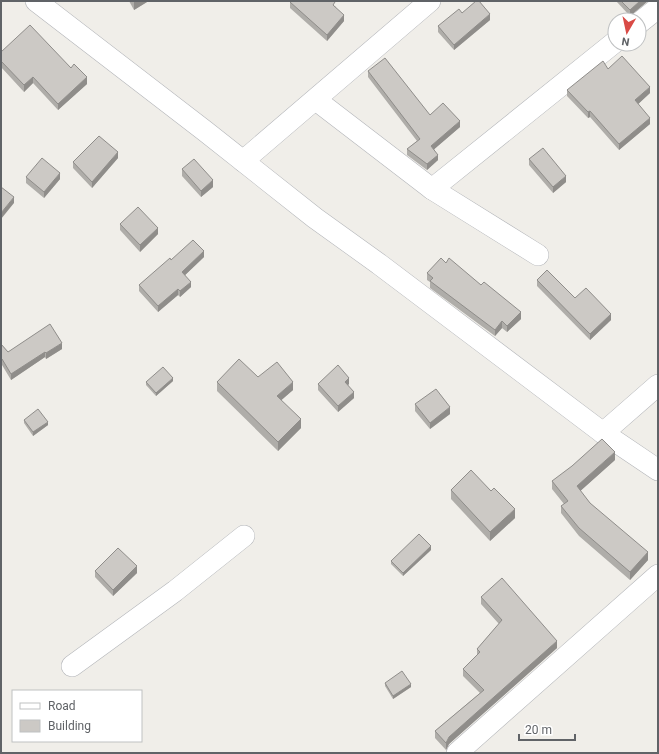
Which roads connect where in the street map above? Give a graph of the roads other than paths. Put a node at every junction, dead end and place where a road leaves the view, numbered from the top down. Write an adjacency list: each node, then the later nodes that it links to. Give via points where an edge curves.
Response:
1 (36, 1): 7 (street)
2 (430, 1): 6 (street)
3 (658, 8): 4 (street)
4 (647, 17)
5 (607, 48): 8 (street)
6 (316, 100): 7 (street); 8 (street)
7 (243, 161): 11 (street, via 315,218)
8 (432, 189): 9 (street)
9 (538, 255)
10 (658, 385): 11 (street)
11 (603, 433): 12 (street)
12 (658, 470)
13 (244, 536): 15 (street, via 175,591)
14 (658, 576): 16 (street)
15 (72, 666)
16 (457, 753)

